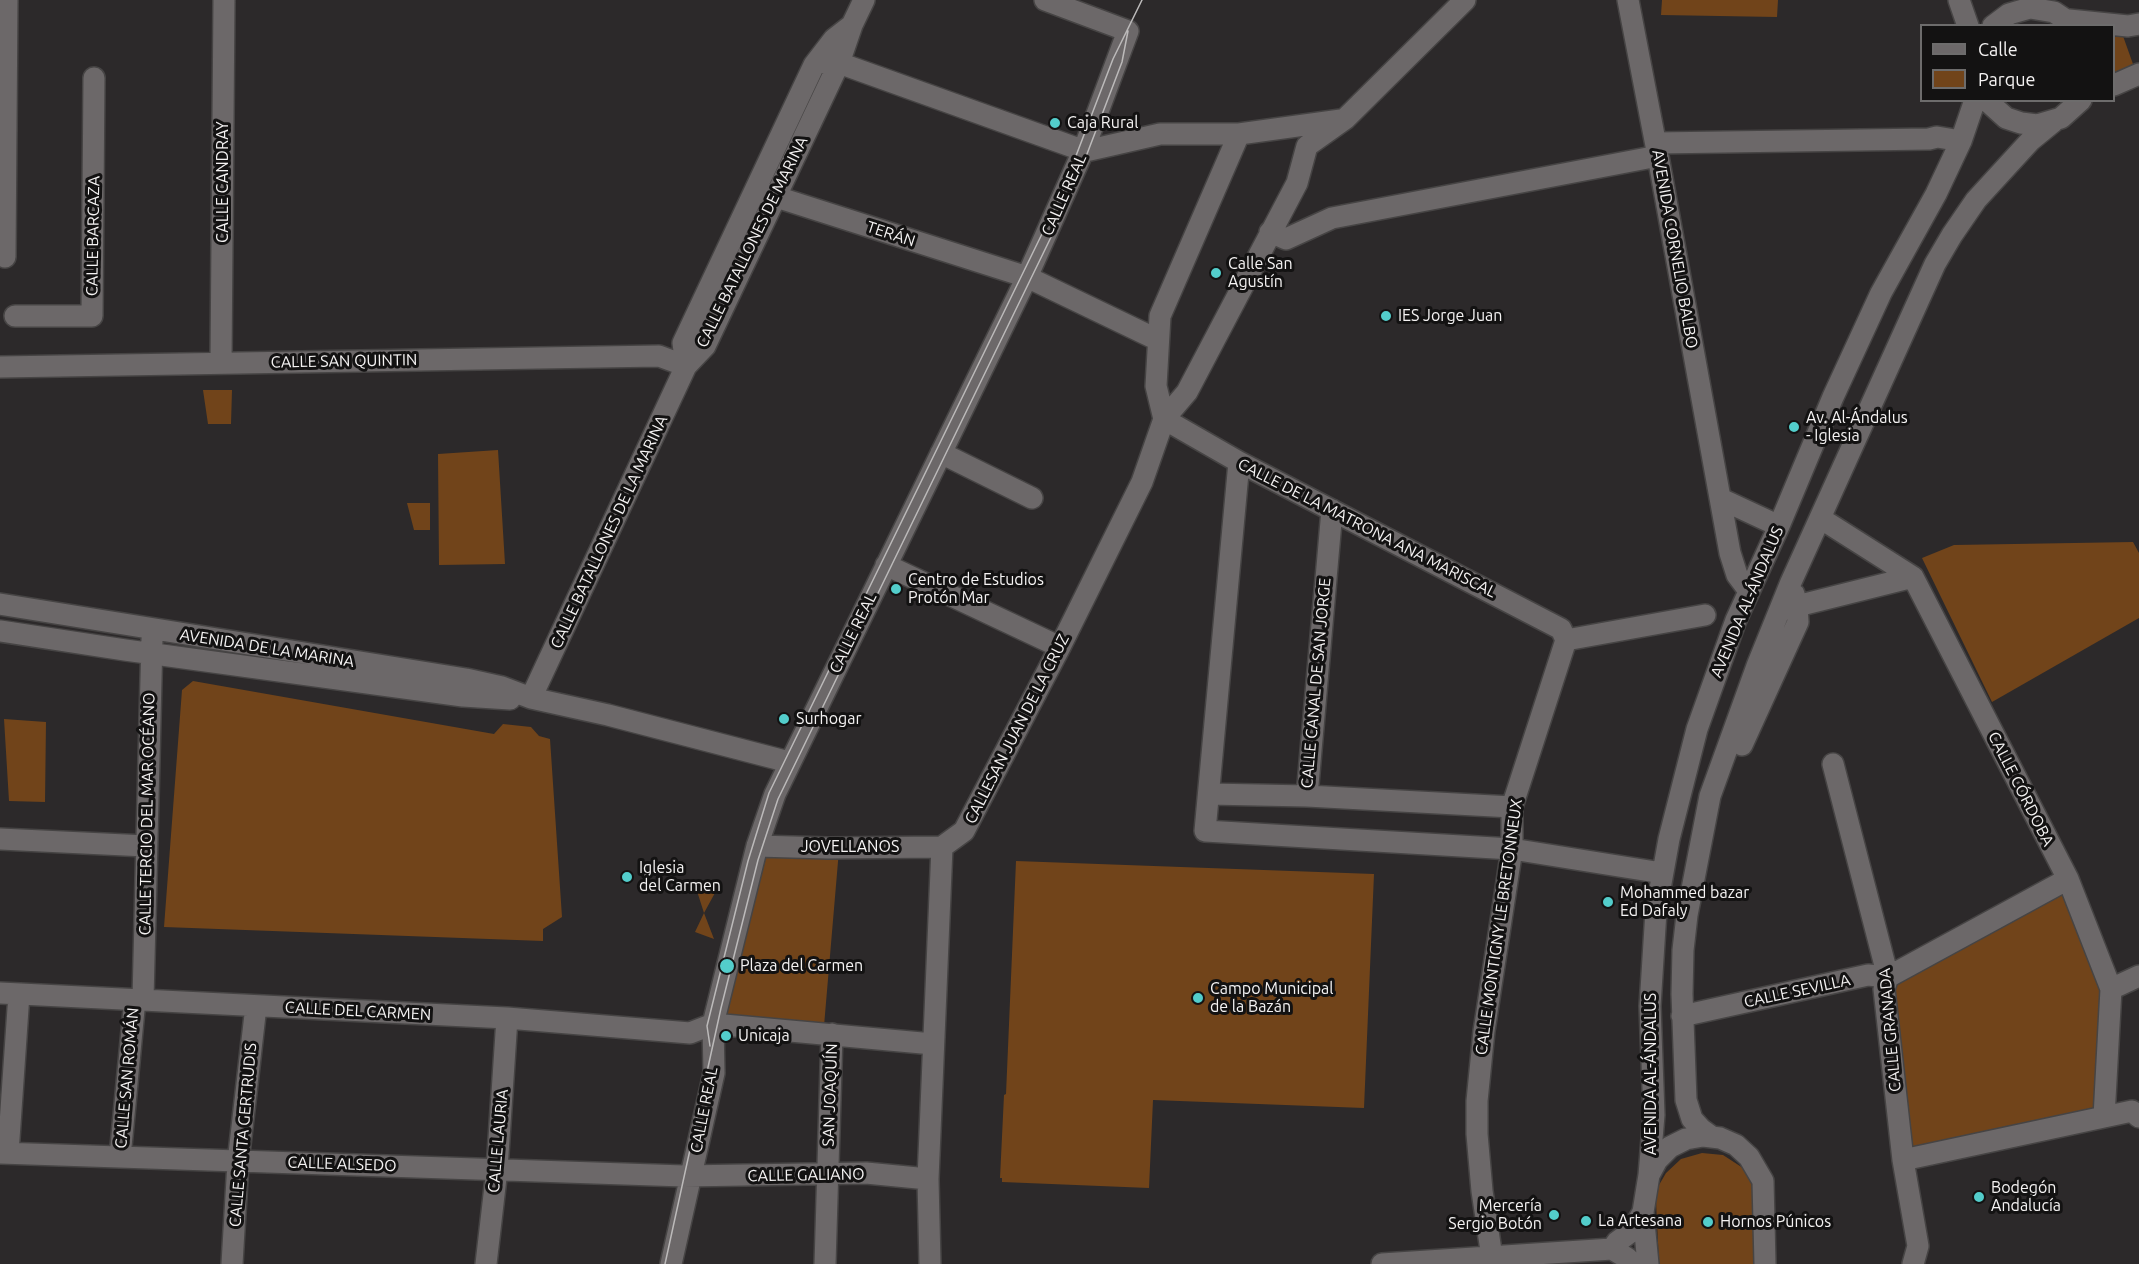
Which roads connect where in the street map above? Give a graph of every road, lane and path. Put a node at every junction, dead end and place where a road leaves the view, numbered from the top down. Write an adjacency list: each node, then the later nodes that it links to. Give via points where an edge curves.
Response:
1 (7, 0): 33 (street)
2 (224, 0): 37 (street, CALLE CANDRAY)
3 (864, 0): 14 (street)
4 (1045, 0): 28 (street, CALLE REAL, via 1128,31)
5 (1465, 0): 24 (street)
6 (1628, 0): 29 (street, AVENIDA CORNELIO BALBO)
7 (1959, 0): 10 (street)
8 (2033, 4): 9 (street); 11 (street)
9 (2072, 23): 12 (street)
10 (1967, 24)
11 (1995, 24)
12 (2091, 24)
13 (2139, 24): 15 (street)
14 (852, 25): 16 (street, CALLE BATALLONES DE MARINA); 17 (street, CALLE BATALLONES DE MARINA, via 834,39)
15 (2115, 25)
16 (839, 63): 17 (street); 28 (street); 31 (street, CALLE BATALLONES DE MARINA)
17 (814, 65): 30 (street, CALLE BATALLONES DE MARINA)
18 (2139, 74): 20 (street)
19 (94, 78): 35 (street, CALLE BARCAZA, via 92,316)
20 (2115, 85)
21 (1974, 102): 27 (street, AVENIDA AL-ÁNDALUS)
22 (1988, 102): 25 (street, via 2013,121 2028,125)
23 (2080, 102): 25 (street, AVENIDA AL-ÁNDALUS)
24 (1345, 119): 26 (street); 32 (street, via 1307,146 1297,183)
25 (2053, 122): 46 (street, AVENIDA AL-ÁNDALUS, via 2031,140 1976,200 1952,235 1922,292)
26 (1239, 134): 28 (street, via 1160,134); 36 (street, via 1160,316)
27 (1961, 141): 29 (street, via 1937,137); 47 (street, AVENIDA AL-ÁNDALUS, via 1881,293)
28 (1084, 149): 34 (street, CALLE REAL)
29 (1657, 150): 32 (street, via 1332,218 1286,239); 44 (street, AVENIDA CORNELIO BALBO)
30 (755, 189): 31 (street, TERÁN); 38 (street, CALLE BATALLONES DE MARINA, via 683,343)
31 (775, 198): 34 (street, TERÁN); 38 (street, CALLE BATALLONES DE MARINA, via 705,346)
32 (1270, 232): 40 (street, via 1187,392)
33 (5, 257)
34 (1027, 278): 36 (street, TERÁN); 41 (street, CALLE REAL)
35 (15, 316)
36 (1158, 340): 40 (street, via 1156,386)
37 (221, 363): 38 (street, CALLE SAN QUINTIN, via 659,356); 39 (street, CALLE SAN QUINTIN)
38 (686, 366): 61 (street, CALLE BATALLONES DE LA MARINA)
39 (0, 368)
40 (1164, 419): 42 (street, CALLE DE LA MATRONA ANA MARISCAL); 59 (street, CALLESAN JUAN DE LA CRUZ, via 1142,482)
41 (941, 453): 43 (street); 48 (street, CALLE REAL)
42 (1239, 462): 45 (street, CALLE DE LA MATRONA ANA MARISCAL); 64 (street)
43 (1032, 498)
44 (1721, 499): 47 (street); 51 (street, AVENIDA CORNELIO BALBO, via 1730,553)
45 (1332, 510): 58 (street, CALLE DE LA MATRONA ANA MARISCAL, via 1561,629); 65 (street, CALLE CANAL DE SAN JORGE)
46 (1821, 518): 49 (street, CALLE CÓRDOBA); 50 (street, AVENIDA AL-ÁNDALUS)
47 (1779, 526): 51 (street, AVENIDA AL-ÁNDALUS)
48 (886, 565): 59 (street); 62 (street, CALLE REAL)
49 (1912, 577): 53 (street); 74 (street, CALLE CÓRDOBA)
50 (1791, 582): 53 (street); 66 (street, AVENIDA AL-ÁNDALUS)
51 (1746, 597): 54 (street); 57 (street, AVENIDA AL-ÁNDALUS)
52 (0, 604): 55 (street, AVENIDA DE LA MARINA)
53 (1797, 606): 66 (street, via 1798,622 1742,744)
54 (1705, 615): 57 (street, via 1725,628); 58 (street)
55 (153, 630): 60 (street, CALLE TERCIO DEL MAR OCÉANO); 61 (street, AVENIDA DE LA MARINA, via 466,679)
56 (0, 631): 60 (street, AVENIDA DE LA MARINA)
57 (1729, 638): 73 (street, AVENIDA AL-ÁNDALUS, via 1694,740)
58 (1566, 640): 67 (street, CALLE MONTIGNY LE BRETONNEUX)
59 (1060, 646): 71 (street, CALLESAN JUAN DE LA CRUZ, via 964,831)
60 (150, 653): 61 (street, AVENIDA DE LA MARINA, via 464,696); 69 (street, CALLE TERCIO DEL MAR OCÉANO)
61 (531, 698): 62 (street, AVENIDA DE LA MARINA)
62 (789, 762): 70 (street, CALLE REAL)
63 (1833, 764): 76 (street, CALLE GRANADA)
64 (1209, 794): 65 (street, CALLE CANAL DE SAN JORGE); 72 (street, via 1205,831)
65 (1307, 796): 67 (street)
66 (1710, 796): 81 (street, AVENIDA AL-ÁNDALUS, via 1687,915)
67 (1512, 807): 72 (street, CALLE MONTIGNY LE BRETONNEUX)
68 (0, 839): 69 (street)
69 (146, 846): 79 (street, CALLE TERCIO DEL MAR OCÉANO)
70 (757, 846): 71 (street, JOVELLANOS); 83 (street, CALLE REAL)
71 (942, 847): 85 (street)
72 (1512, 849): 73 (street); 100 (street, CALLE MONTIGNY LE BRETONNEUX, via 1477,1101 1482,1191)
73 (1662, 873): 95 (street, AVENIDA AL-ÁNDALUS, via 1651,975 1654,1115)
74 (2068, 879): 76 (street, CALLE SEVILLA); 77 (street, CALLE CÓRDOBA)
75 (2139, 976): 77 (street)
76 (1888, 977): 81 (street, CALLE SEVILLA, via 1868,975); 91 (street, CALLE GRANADA, via 1884,989)
77 (2111, 989): 87 (street, CALLE CÓRDOBA)
78 (9, 994): 79 (street, CALLE DEL CARMEN); 89 (street)
79 (139, 999): 80 (street, CALLE DEL CARMEN); 90 (street, CALLE SAN ROMÁN)
80 (256, 1006): 82 (street, CALLE DEL CARMEN); 92 (street, CALLE SANTA GERTRUDIS)
81 (1682, 1016): 88 (street, AVENIDA AL-ÁNDALUS, via 1686,1100 1692,1119)
82 (507, 1018): 83 (street, CALLE DEL CARMEN, via 690,1033); 93 (street, CALLE LAURIA)
83 (713, 1024): 84 (street); 96 (street, CALLE REAL, via 714,1074)
84 (832, 1034): 85 (street); 94 (street, SAN JOAQUÍN)
85 (933, 1044): 97 (street)
86 (2135, 1114): 87 (street)
87 (2104, 1118): 91 (street)
88 (1712, 1137): 95 (street, via 1686,1139 1670,1147); 102 (street, via 1736,1145 1749,1157 1763,1181)
89 (4, 1153): 90 (street, CALLE ALSEDO)
90 (120, 1157): 92 (street, CALLE ALSEDO)
91 (1903, 1160): 111 (street, CALLE GRANADA, via 1918,1246)
92 (238, 1162): 93 (street, CALLE ALSEDO); 103 (street, CALLE SANTA GERTRUDIS)
93 (497, 1169): 96 (street, CALLE ALSEDO); 104 (street, CALLE LAURIA)
94 (828, 1175): 96 (street, CALLE GALIANO); 97 (street, CALLE GALIANO, via 866,1173); 106 (street, SAN JOAQUÍN)
95 (1649, 1175): 98 (street, AVENIDA AL-ÁNDALUS)
96 (687, 1177): 105 (street, CALLE REAL)
97 (928, 1179): 107 (street)
98 (1643, 1212): 99 (street, via 1632,1231); 110 (street)
99 (1612, 1249): 100 (street); 109 (street)
100 (1492, 1260): 101 (street)
101 (1417, 1263): 108 (street)
102 (1765, 1263)
103 (232, 1264)
104 (486, 1264)
105 (671, 1264)
106 (825, 1264)
107 (930, 1264)
108 (1382, 1264)
109 (1633, 1264)
110 (1648, 1264)
111 (1913, 1264)

